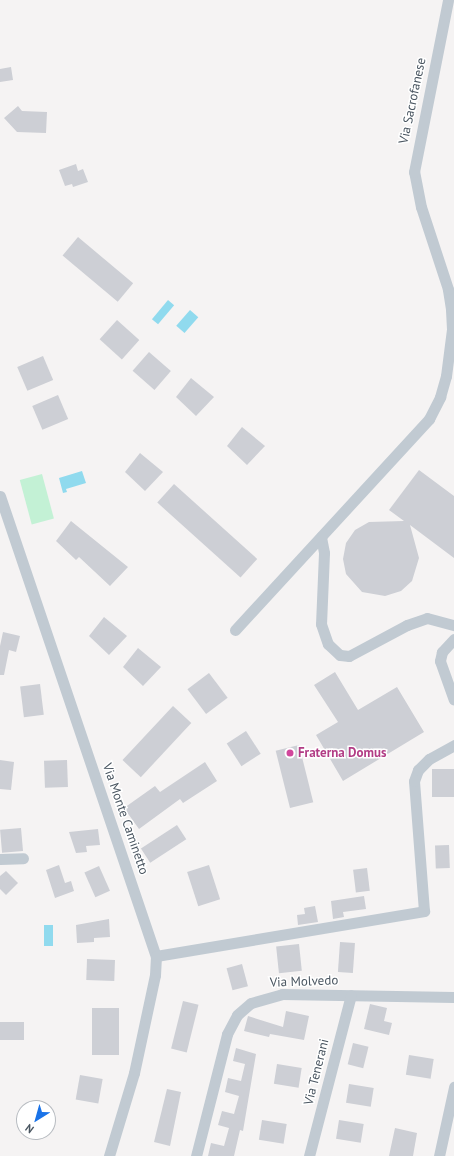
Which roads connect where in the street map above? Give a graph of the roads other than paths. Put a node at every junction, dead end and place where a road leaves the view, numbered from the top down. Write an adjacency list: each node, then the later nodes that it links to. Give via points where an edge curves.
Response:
1 (448, 0): 2 (street, Via Sacrofanese, via 414,161 416,190 448,289)
2 (452, 339): 4 (street, Via Sacrofanese, via 446,376 429,420)
3 (0, 496): 12 (street, Via Monte Caminetto)
4 (321, 536): 5 (street, via 324,553 321,624 328,644 340,655 349,656 408,625 427,618); 6 (street, Via Sacrofanese)
5 (454, 625)
6 (235, 630)
7 (454, 639): 8 (street, via 442,652 440,661)
8 (454, 700)
9 (454, 745): 12 (street, via 429,759 418,770 414,780 424,911)
10 (22, 858): 11 (street)
11 (0, 860)
12 (156, 956): 16 (street, Via Monte Caminetto, via 134,1073)
13 (351, 995): 14 (street, Via Molvedo); 17 (street, Via Molvedo, via 282,994 259,998 243,1009 232,1023 223,1045); 18 (street, Via Tenerani)
14 (454, 997)
15 (454, 1087): 19 (street)
16 (109, 1156)
17 (196, 1156)
18 (309, 1156)
19 (438, 1156)

